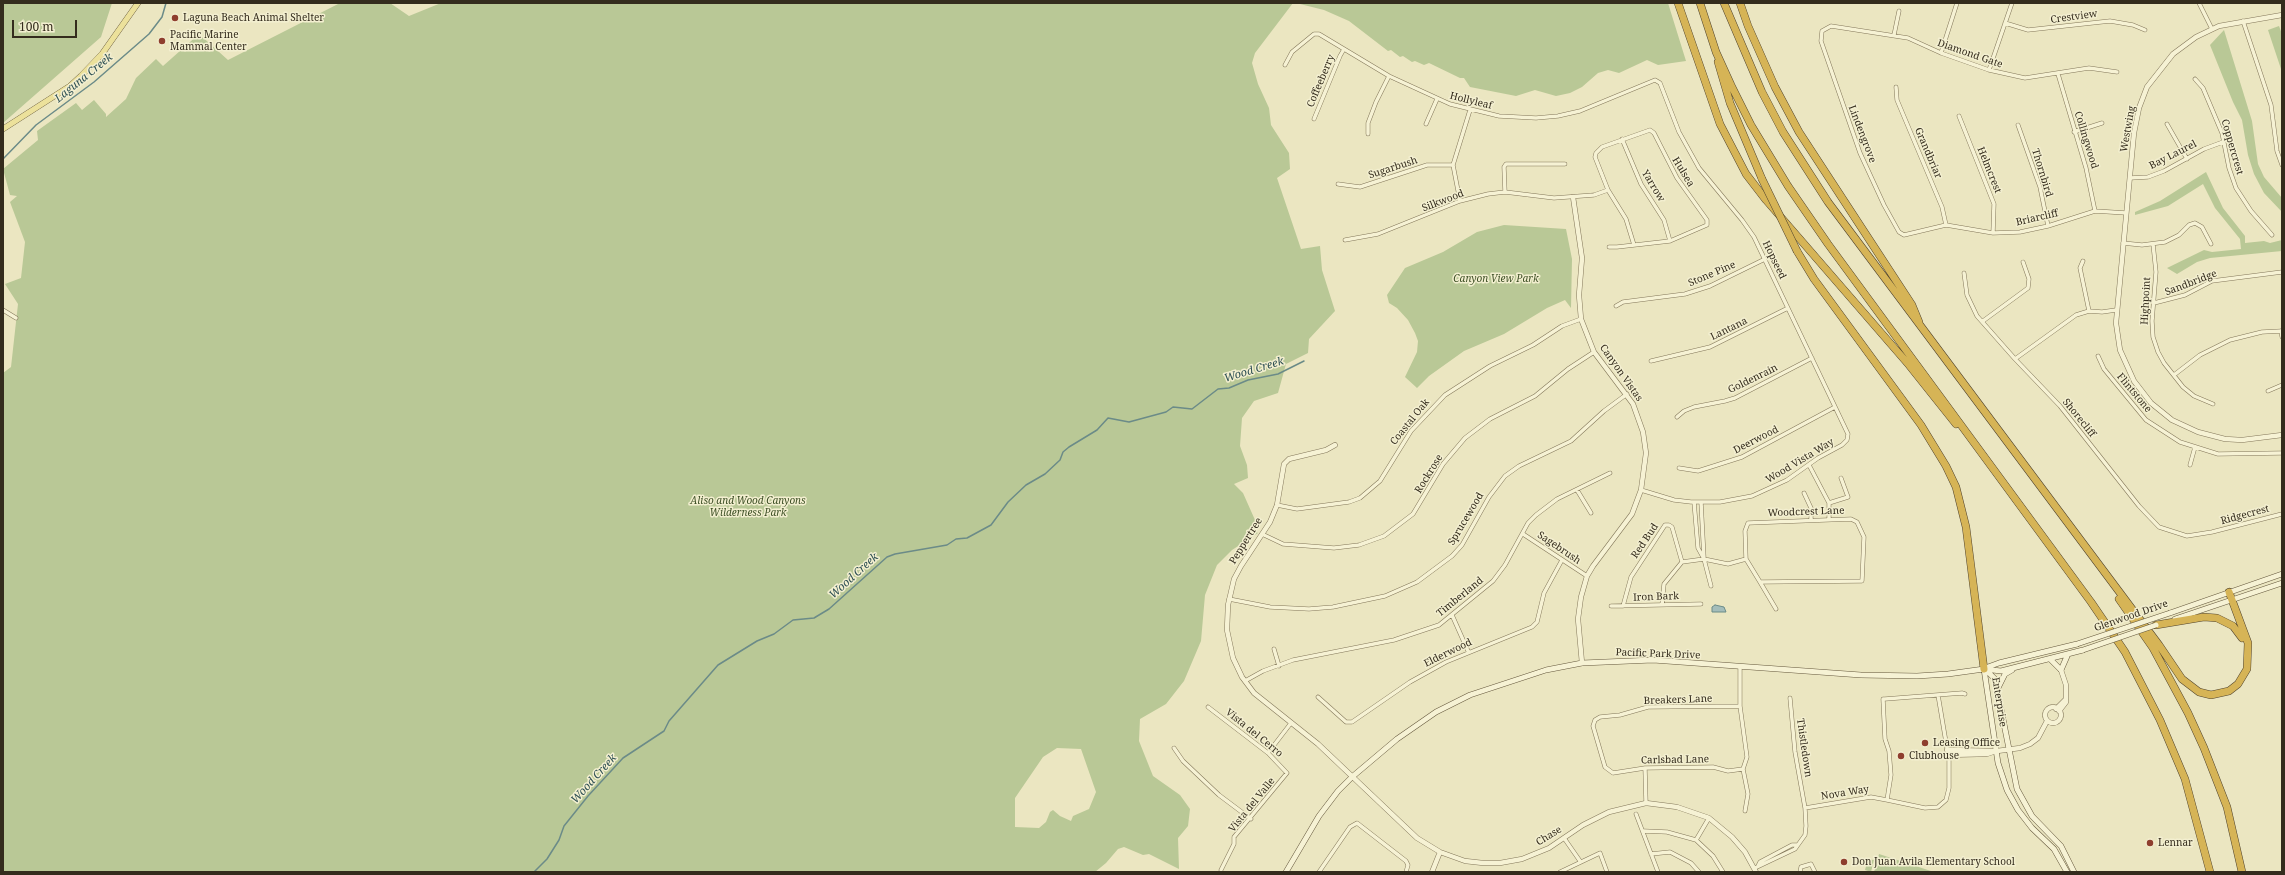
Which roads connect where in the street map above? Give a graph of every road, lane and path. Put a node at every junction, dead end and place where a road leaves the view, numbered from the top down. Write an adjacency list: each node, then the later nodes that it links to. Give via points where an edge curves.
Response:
1 (138, 3): 36 (main road, via 102,54 81,76 70,86)
2 (1678, 3): 111 (highway, via 1720,124 1746,174 1909,365)
3 (1700, 3): 18 (highway)
4 (1724, 3): 80 (highway, via 1762,92 1787,139 1828,202)
5 (1740, 3): 80 (highway, via 1775,87 1799,132 1912,305)
6 (1958, 3): 19 (street)
7 (2012, 3): 12 (street)
8 (2199, 3): 13 (street)
9 (1899, 11): 16 (street)
10 (2282, 15): 11 (street, Westwing)
11 (2243, 21): 13 (street, Westwing); 44 (street, via 2271,105 2277,151)
12 (2005, 23): 14 (street, Crestview, via 2028,30 2110,21); 21 (street)
13 (2212, 29): 45 (street, Westwing, via 2186,43 2173,54 2148,87 2139,108)
14 (2145, 30)
15 (1822, 31): 16 (street, Diamond Gate, via 1831,26); 56 (street, Lindengrove, via 1821,41 1860,153 1884,205 1899,232)
16 (1894, 35): 19 (street, Diamond Gate, via 1919,42)
17 (1344, 49): 20 (street, Hollyleaf, via 1323,35 1314,34 1292,52); 24 (street, Hollyleaf); 31 (street, Coffeeberry)
18 (1716, 52): 111 (highway, via 1751,124 1788,186 1828,244); 150 (highway, bridge, via 1730,102 1762,179 1797,251 1814,279 1921,425 1956,488 1966,527)
19 (1941, 53): 21 (street, Diamond Gate)
20 (1285, 65)
21 (1989, 70): 23 (street, Diamond Gate, via 2025,78)
22 (2117, 72): 23 (street, Diamond Gate, via 2089,68)
23 (2058, 74): 37 (street, Collingwood)
24 (1390, 76): 27 (street, Hollyleaf); 38 (street, via 1368,123)
25 (2195, 80): 40 (street, Coppercrest, via 2203,88 2222,133)
26 (1896, 88): 53 (street, Grandbriar, via 1897,100 1942,207)
27 (1438, 99): 29 (street, Hollyleaf); 33 (street)
28 (1667, 99): 29 (street, Hollyleaf, via 1660,83 1655,80 1580,111 1558,116 1499,116); 65 (street, Hopseed, via 1679,132 1699,168 1742,220)
29 (1470, 110): 43 (street)
30 (1958, 116): 55 (street, Helmcrest, via 1994,204)
31 (1314, 119)
32 (2102, 123): 37 (street)
33 (1426, 124)
34 (2167, 124): 41 (street)
35 (2018, 125): 54 (street, Thornbird, via 2040,187)
36 (3, 129)
37 (2074, 132): 51 (street, Collingwood, via 2086,168)
38 (1368, 134)
39 (1622, 139): 47 (street, via 1598,150 1596,157); 59 (street, Yarrow, via 1641,184 1664,220); 59 (street, Hulsea, via 1645,130 1654,133 1677,178 1707,220 1707,225)
40 (2223, 142): 41 (street, Bay Laurel); 57 (street, Coppercrest, via 2236,188 2251,212)
41 (2187, 159): 45 (street, Bay Laurel, via 2148,176)
42 (1565, 164): 48 (street, via 1506,164)
43 (1453, 165): 46 (street, Sugarbush, via 1427,166 1360,187); 50 (street)
44 (2282, 165)
45 (2130, 178): 52 (street, Westwing)
46 (1338, 184)
47 (1608, 190): 49 (street, Silkwood, via 1594,195); 63 (street, via 1626,219)
48 (1505, 192): 49 (street, Silkwood, via 1554,198); 50 (street, Silkwood)
49 (1573, 197): 77 (street, Canyon Vistas, via 1582,258 1579,295)
50 (1460, 201): 58 (street, Silkwood, via 1378,234)
51 (2095, 211): 52 (street, Briarcliff); 54 (street, Briarcliff)
52 (2126, 212): 60 (street, Westwing)
53 (1946, 225): 55 (street, Briarcliff); 56 (street, Briarcliff)
54 (2048, 226): 55 (street, Briarcliff, via 2020,232)
55 (1993, 232)
56 (1904, 235)
57 (2272, 235)
58 (1345, 240)
59 (1670, 241): 63 (street)
60 (2123, 243): 61 (street); 74 (street, Westwing)
61 (2153, 244): 62 (street, via 2171,240 2195,223 2202,227); 70 (street, Highpoint, via 2156,272)
62 (2211, 244)
63 (1634, 245): 64 (street)
64 (1609, 247)
65 (1765, 259): 71 (street, Stone Pine, via 1710,286 1685,294 1623,302); 72 (street, Hopseed)
66 (2082, 261): 75 (street, via 2080,268)
67 (2023, 262): 78 (street, via 2029,279 2028,288)
68 (2282, 272): 70 (street, Sandbridge, via 2212,281 2179,297)
69 (1964, 273): 78 (street, Shorecliff, via 1967,295 1977,316)
70 (2154, 303): 87 (street, Highpoint, via 2153,337 2164,363)
71 (1616, 306)
72 (1788, 308): 84 (street, Hopseed); 86 (street, Lantana, via 1710,347)
73 (3, 310): 76 (street)
74 (2116, 310): 75 (street); 94 (street, Westwing, via 2119,346 2128,370 2138,388 2161,412 2198,432 2225,439 2250,440)
75 (2089, 311): 85 (street, via 2063,323)
76 (16, 318)
77 (1581, 319): 82 (street, Canyon Vistas); 110 (street, Coastal Oak, via 1562,326 1533,345 1484,369 1445,395 1411,431 1380,481 1360,498 1349,502 1297,509)
78 (1983, 321): 85 (street, Shorecliff)
79 (2281, 331): 81 (street); 87 (street, via 2262,332 2230,340 2200,355)
80 (1925, 335): 119 (highway)
81 (2282, 337)
82 (1594, 352): 90 (street, Canyon Vistas); 117 (street, Rockrose, via 1535,396 1490,420 1465,438 1443,464 1413,514 1384,536 1358,545 1334,548 1283,544)
83 (2098, 356): 97 (street, Flintstone, via 2108,374 2146,420 2166,434)
84 (1812, 358): 92 (street, Hopseed); 93 (street, Goldenrain, via 1735,398 1694,407)
85 (2015, 359): 116 (street, Shorecliff, via 2060,406 2139,506 2159,527 2187,536)
86 (1651, 361)
87 (2174, 376): 91 (street, Highpoint, via 2194,396)
88 (2282, 385): 89 (street)
89 (2268, 391)
90 (1627, 394): 105 (street, Canyon Vistas, via 1638,417 1645,442); 130 (street, Sprucewood, via 1571,441 1519,466 1505,476 1489,497 1462,545 1452,556 1417,582 1385,596 1333,607 1270,607)
91 (2213, 404)
92 (1835, 406): 95 (street, Hopseed, via 1848,434); 101 (street, Deerwood, via 1742,457 1698,471)
93 (1677, 417)
94 (2282, 435)
95 (1848, 440): 99 (street, Wood Vista Way)
96 (1335, 445): 110 (street, Peppertree, via 1326,450 1289,459 1284,464)
97 (2195, 447): 98 (street, Flintstone, via 2218,454); 100 (street)
98 (2282, 453)
99 (1809, 465): 108 (street, Wood Vista Way, via 1787,480 1752,496 1720,502); 109 (street)
100 (2190, 465)
101 (1679, 468)
102 (1610, 473): 104 (street, Timberland)
103 (1841, 478): 109 (street, via 1848,498)
104 (1577, 490): 112 (street); 118 (street, Timberland, via 1546,506 1528,523)
105 (1642, 490): 107 (street, Wood Vista Way, via 1674,500); 125 (street, Canyon Vistas, via 1626,524 1602,552)
106 (1804, 493): 114 (street, via 1811,508)
107 (1694, 502): 108 (street, Wood Vista Way); 120 (street, via 1698,548)
108 (1701, 502): 120 (street)
109 (1829, 503): 115 (street)
110 (1277, 505): 117 (street, Peppertree)
111 (2024, 508): 202 (highway, via 2108,627 2157,713 2185,779)
112 (1591, 513)
113 (2282, 514): 116 (street, Ridgecrest)
114 (1811, 519): 115 (street, Woodcrest Lane); 121 (street, Woodcrest Lane, via 1748,522 1745,531)
115 (1829, 519): 126 (street, Woodcrest Lane, via 1854,519 1862,529 1862,581)
116 (2212, 532)
117 (1262, 534): 130 (street, Peppertree, via 1241,566)
118 (1523, 534): 122 (street, Sagebrush); 137 (street, Timberland, via 1505,565 1492,581)
119 (2077, 538): 143 (highway, via 2191,688 2211,695 2229,690 2243,677 2247,669); 203 (highway, via 2153,648 2188,713 2227,807)
120 (1704, 559): 121 (street, via 1728,564); 123 (street); 128 (street)
121 (1746, 559): 126 (street, Woodcrest Lane)
122 (1562, 560): 125 (street, Sagebrush); 142 (street, Elderwood, via 1544,593 1537,622 1532,627)
123 (1682, 562): 133 (street, via 1664,584); 135 (street, Red Bud, via 1672,527 1669,524 1665,525 1631,577)
124 (2282, 574): 129 (main road, Glenwood Drive)
125 (1587, 576): 146 (street, Canyon Vistas, via 1578,611)
126 (1760, 582): 136 (street, Woodcrest Lane)
127 (2282, 583): 131 (main road, Glenwood Drive)
128 (1711, 586)
129 (2229, 592): 131 (highway); 150 (main road, Glenwood Drive, bridge, via 2077,644)
130 (1229, 599): 152 (street, Peppertree, via 1229,644)
131 (2232, 599): 138 (main road, Glenwood Drive); 143 (highway, via 2248,643)
132 (1701, 604): 133 (street, Iron Bark)
133 (1662, 605): 135 (street, Iron Bark)
134 (1611, 606): 135 (street, Iron Bark)
135 (1623, 606)
136 (1776, 609)
137 (1452, 615): 142 (street); 147 (street, Timberland, via 1439,625 1400,639 1293,660)
138 (2175, 620): 139 (highway); 143 (highway, via 2204,617 2226,621 2238,631)
139 (2156, 625): 141 (main road, Glenwood Drive, bridge)
140 (1274, 649): 147 (street)
141 (2083, 650): 144 (main road, Pacific Park Drive)
142 (1468, 651): 156 (street, Elderwood, via 1410,682 1352,722 1346,722)
143 (2248, 653)
144 (2068, 654): 145 (main road, Pacific Park Drive); 151 (main road)
145 (2050, 659): 149 (main road, Pacific Park Drive); 151 (main road)
146 (1582, 663): 148 (main road, Pacific Park Drive, via 1653,660); 172 (main road, Pacific Park Drive, via 1506,682 1450,704 1397,739)
147 (1279, 666): 152 (street, Timberland)
148 (1740, 667): 150 (main road, Pacific Park Drive, via 1917,676); 158 (street)
149 (2014, 668): 150 (main road, Pacific Park Drive, via 2001,671); 153 (main road, via 2005,674)
150 (1984, 669): 153 (main road, Enterprise, via 1995,679); 164 (main road, Enterprise)
151 (2061, 670): 160 (street, via 2066,685 2066,699)
152 (1245, 681): 162 (street, Peppertree, via 1263,702)
153 (1997, 689): 165 (main road, Enterprise)
154 (1965, 694): 155 (street)
155 (1938, 695): 166 (street, Nova Way); 173 (street, via 1883,699 1885,739 1891,775)
156 (1318, 697)
157 (1790, 698): 175 (street, Thistledown, via 1795,752)
158 (1740, 706): 169 (street, via 1748,757); 170 (street, Breakers Lane, via 1648,707 1620,715 1600,717 1595,720 1593,726)
159 (1208, 708): 167 (street, Vista del Cerro)
160 (2057, 710): 161 (street, via 2050,708 2047,711 2045,715); 161 (street, via 2060,716 2057,722)
161 (2048, 721): 165 (street, via 2038,738 2030,744)
162 (1291, 723): 167 (street); 172 (street, Peppertree, via 1318,744)
163 (1174, 748): 179 (street, via 1183,762)
164 (1997, 750): 165 (street); 166 (street, via 1987,754); 200 (main road, Enterprise, via 1998,763 2007,790 2018,810 2054,849)
165 (2008, 750): 201 (main road, Enterprise, via 2022,801 2032,816 2061,846)
166 (1948, 752): 173 (street, Nova Way, via 1949,788 1946,800 1942,804 1938,807 1925,808)
167 (1268, 753): 171 (street, Vista del Cerro)
168 (1646, 768): 169 (street, Carlsbad Lane, via 1713,767 1728,771); 170 (street, Carlsbad Lane, via 1613,773); 174 (street)
169 (1743, 769): 176 (street, via 1748,794)
170 (1608, 771)
171 (1287, 773): 179 (street, Vista del Valle)
172 (1352, 777): 183 (street, Chase, via 1417,838); 189 (main road, Pacific Park Drive, via 1319,816)
173 (1887, 800): 175 (street, Nova Way, via 1871,797)
174 (1646, 802): 178 (street, Chase, via 1678,807); 181 (street, Chase, via 1609,812)
175 (1805, 808): 186 (street, Thistledown, via 1805,835 1795,848)
176 (1746, 811)
177 (1636, 814): 180 (street)
178 (1709, 818): 182 (street); 186 (street, Chase, via 1732,837)
179 (1250, 819): 187 (street, Vista del Valle, via 1234,837 1234,844)
180 (1644, 831): 182 (street, via 1667,832); 184 (street)
181 (1564, 838): 183 (street, Chase, via 1533,855 1500,863 1465,861); 185 (street)
182 (1696, 840): 197 (street, via 1713,856)
183 (1440, 852): 192 (street)
184 (1651, 854): 195 (street); 196 (street, via 1670,852 1691,862)
185 (1580, 861): 188 (street); 194 (street, via 1600,853)
186 (1756, 869)
187 (1222, 870)
188 (1566, 871): 193 (street)
189 (1286, 872)
190 (1319, 872): 191 (street, via 1350,827 1357,823 1406,861)
191 (1406, 872)
192 (1432, 872)
193 (1560, 872)
194 (1607, 872)
195 (1658, 872)
196 (1699, 872)
197 (1723, 872)
198 (1800, 872): 199 (street, via 1801,867 1811,864)
199 (1815, 872)
200 (2067, 872)
201 (2074, 872)
202 (2210, 872)
203 (2242, 872)

